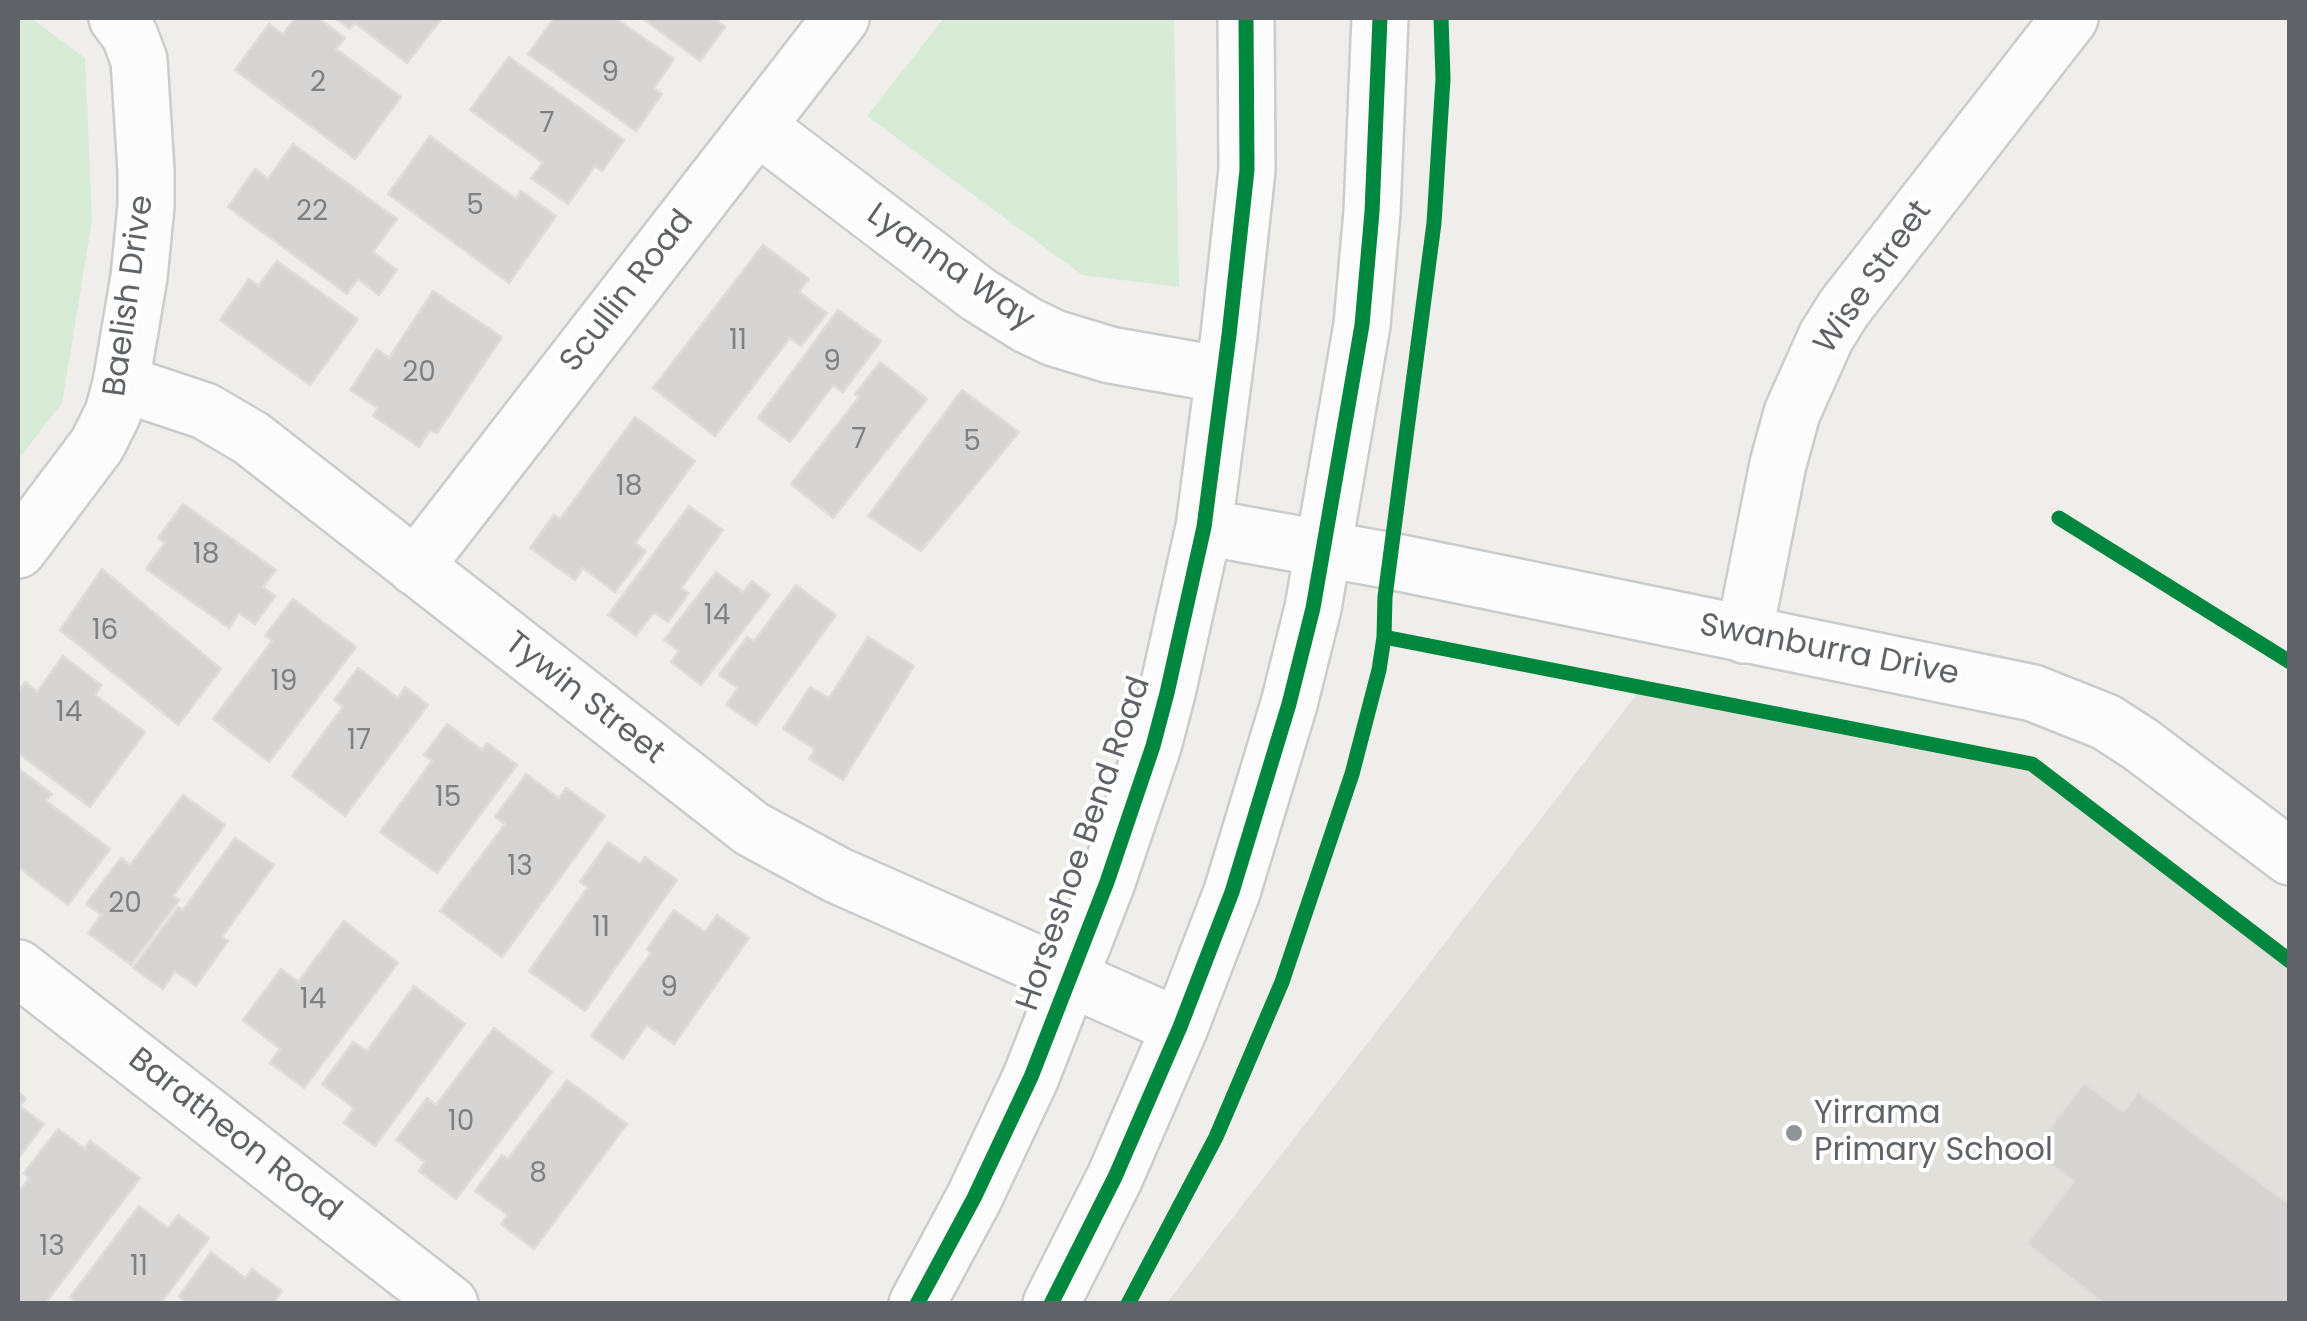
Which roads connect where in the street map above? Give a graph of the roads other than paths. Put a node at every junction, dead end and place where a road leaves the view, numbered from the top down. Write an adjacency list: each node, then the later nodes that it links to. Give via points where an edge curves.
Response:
1 (841, 18): 6 (street, Scullin Road)
2 (1246, 18): 7 (street, Horseshoe Bend Road, via 1247,170)
3 (1380, 18): 10 (street, via 1362,325)
4 (2070, 18): 13 (street, Wise Street, via 1826,336 1778,464)
5 (126, 20): 8 (street, Baelish Drive, via 141,76 146,206)
6 (757, 126): 7 (street, Lyanna Way, via 1027,325 1110,354); 12 (street, Scullin Road)
7 (1224, 375): 9 (street, Horseshoe Bend Road)
8 (121, 382): 11 (street, Baelish Drive, via 97,445); 12 (street, Tywin Street, via 225,421)
9 (1204, 527): 10 (street, Swanburra Drive); 16 (street, Horseshoe Bend Road, via 1153,746)
10 (1324, 549): 13 (street, Swanburra Drive); 17 (street, via 1289,704 1232,892)
11 (18, 550)
12 (414, 567): 16 (street, Tywin Street, via 752,829 837,875)
13 (1744, 635): 14 (street, Swanburra Drive, via 1991,682 2067,706 2140,744)
14 (2290, 857)
15 (18, 968): 18 (street, Baratheon Road)
16 (1070, 980): 17 (street, Tywin Street); 19 (street, Horseshoe Bend Road, via 1011,1122)
17 (1180, 1027): 20 (street)
18 (450, 1304)
19 (917, 1304)
20 (1051, 1304)

